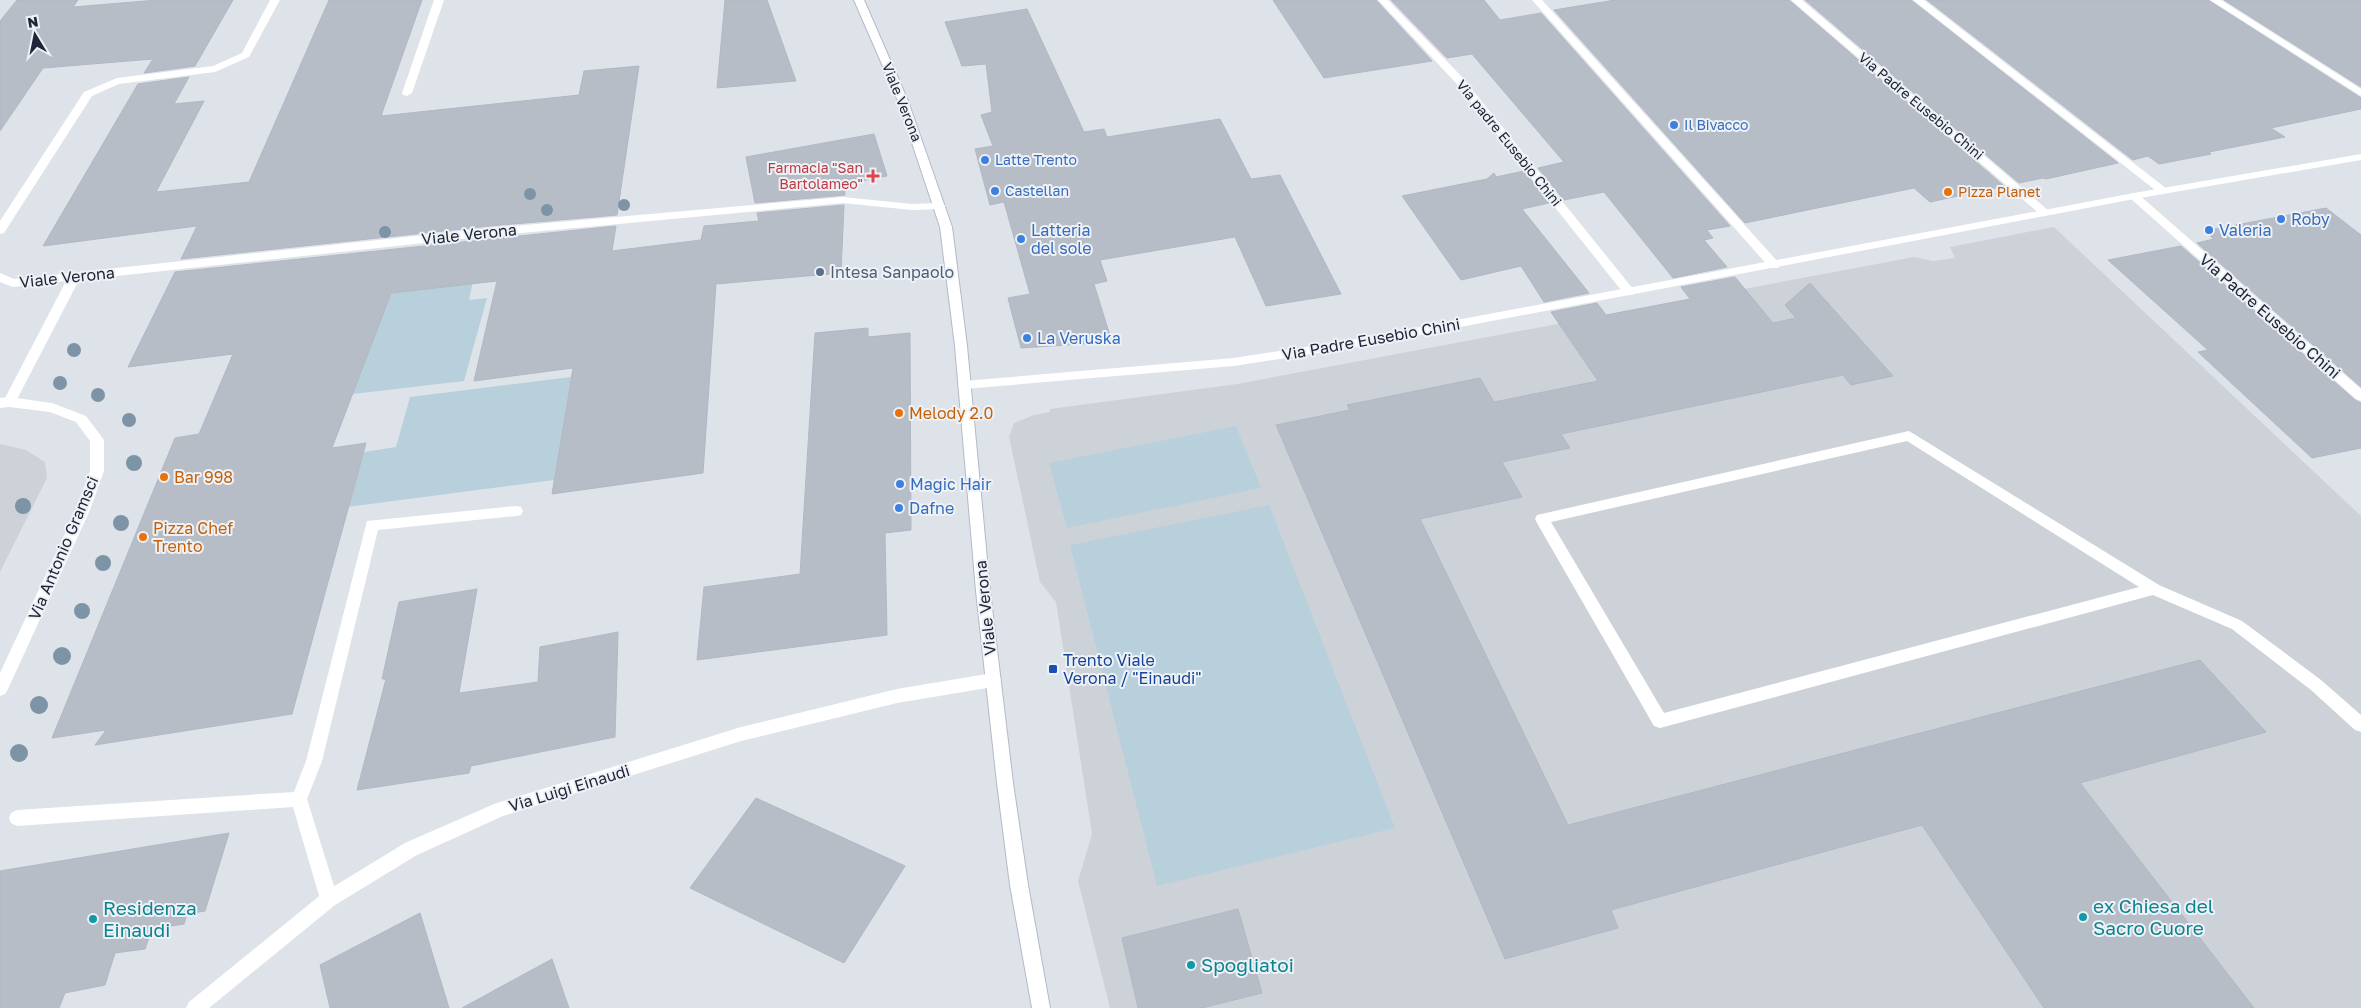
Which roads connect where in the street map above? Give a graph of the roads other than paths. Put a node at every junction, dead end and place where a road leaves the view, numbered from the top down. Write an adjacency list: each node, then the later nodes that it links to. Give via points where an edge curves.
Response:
1 (275, 0): 16 (street, via 246,56 215,69 117,81 88,94)
2 (439, 0): 9 (street)
3 (859, 0): 14 (street, Viale Verona, via 903,101)
4 (1382, 0): 20 (street, Via padre Eusebio Chini, via 1459,80)
5 (1537, 0): 17 (street)
6 (1796, 0): 15 (street, Via Padre Eusebio Chini)
7 (1918, 0): 12 (street)
8 (2215, 0): 10 (street)
9 (407, 93)
10 (2361, 93)
11 (2361, 158): 12 (street, Via Padre Eusebio Chini)
12 (2163, 191): 13 (street, Via Padre Eusebio Chini)
13 (2134, 196): 15 (street, Via Padre Eusebio Chini); 22 (street, Via Padre Eusebio Chini)
14 (940, 206): 18 (street, Viale Verona, via 912,207 833,200); 21 (street, Viale Verona, via 946,227)
15 (2045, 213): 17 (street, Via Padre Eusebio Chini)
16 (0, 230)
17 (1774, 265): 20 (street, Via Padre Eusebio Chini)
18 (75, 276): 19 (street, Viale Verona, via 12,283); 23 (street, Via Antonio Gramsci)
19 (0, 277)
20 (1629, 292): 21 (street, Via Padre Eusebio Chini, via 1350,344 1234,362)
21 (964, 385): 26 (street, Viale Verona)
22 (2361, 396)
23 (5, 403): 27 (street, Via Antonio Gramsci, via 52,408 81,419 97,440 97,471)
24 (516, 512): 29 (street, via 372,525 314,761)
25 (2154, 589): 25 (street, via 1909,436 1542,519 1660,720); 28 (street, via 2237,625 2316,685)
26 (993, 680): 31 (street, Via Luigi Einaudi, via 897,696 741,734 500,810 411,849); 33 (street, Viale Verona, via 1019,885)
27 (0, 689)
28 (2361, 725)
29 (299, 799): 30 (street); 31 (street)
30 (17, 818)
31 (329, 899): 32 (street, Via Luigi Einaudi)
32 (195, 1008)
33 (1041, 1008)

